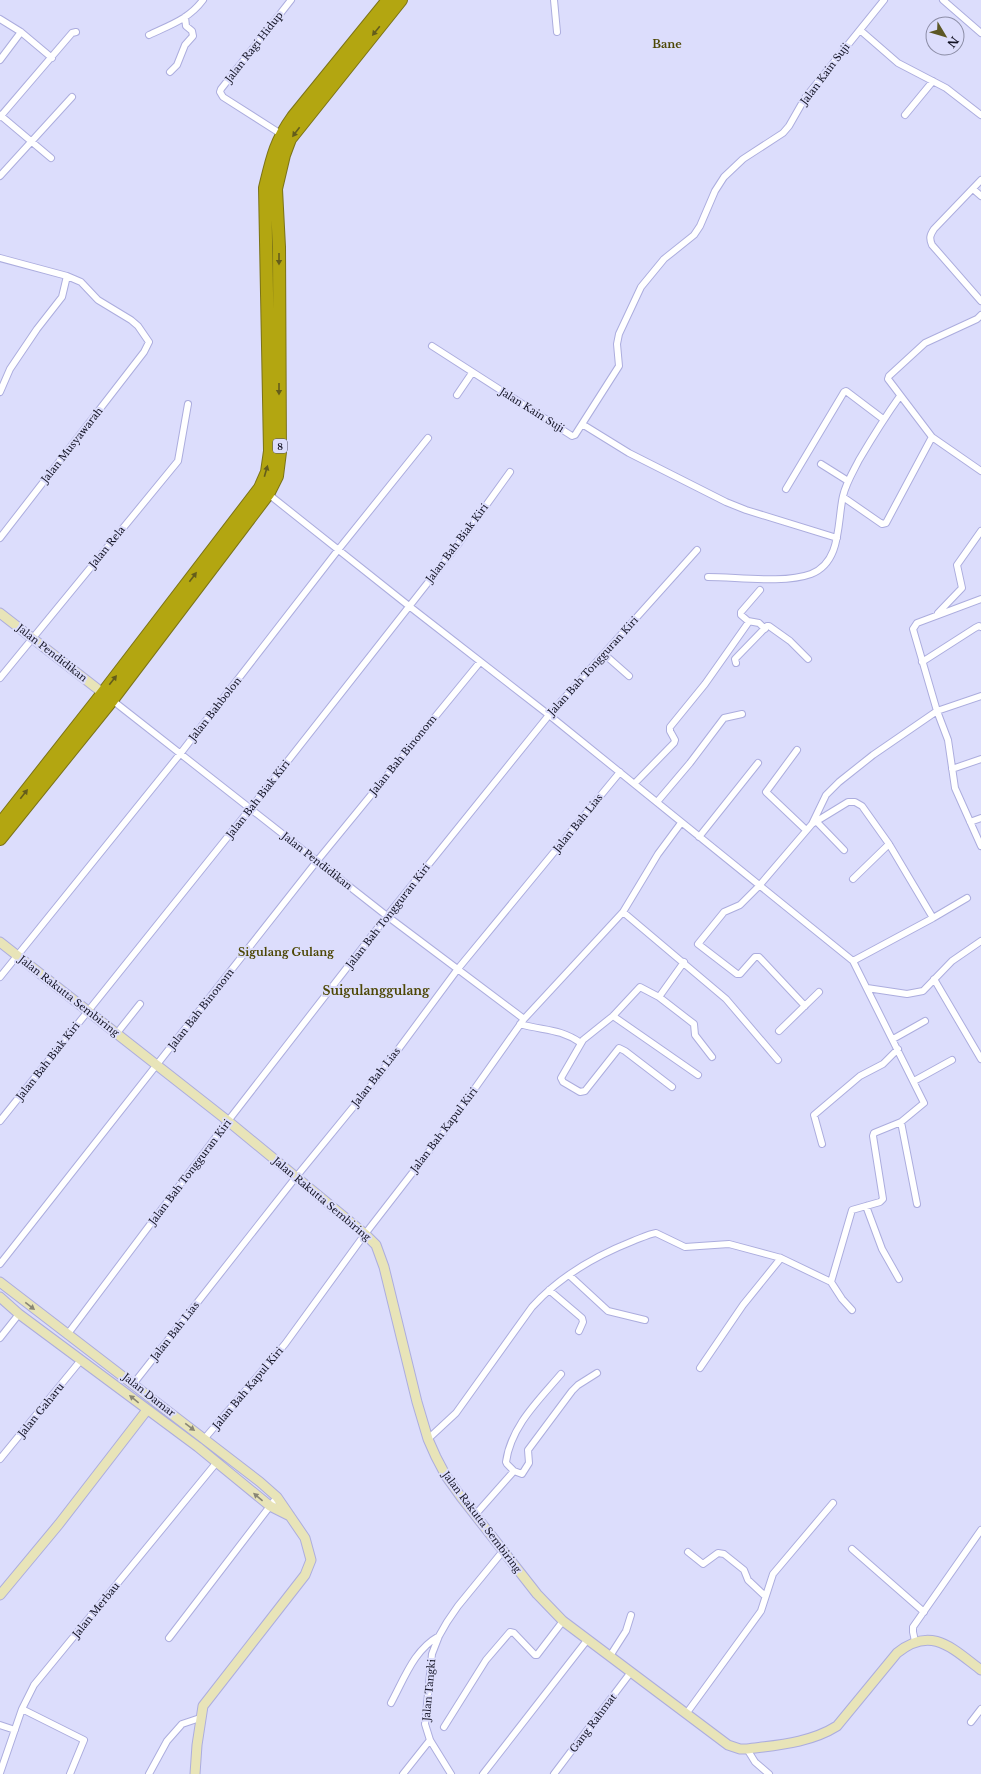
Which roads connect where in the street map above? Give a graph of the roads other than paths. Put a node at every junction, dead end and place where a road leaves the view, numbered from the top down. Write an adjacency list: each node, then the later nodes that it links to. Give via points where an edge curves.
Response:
1 (203, 0): 8 (street, via 195,11)
2 (291, 0): 24 (street, Jalan Ragi Hidup, via 220,92 223,97)
3 (388, 0): 24 (highway, 8)
4 (401, 0): 50 (highway, 8, one-way to 50, via 290,139 284,155 276,189 279,253 280,452 277,476)
5 (554, 0): 13 (street)
6 (884, 0): 10 (street, Jalan Kain Suji)
7 (943, 0): 14 (street)
8 (185, 18): 15 (street); 18 (street, via 186,26 192,31 193,36 185,44 177,65)
9 (0, 19): 11 (street)
10 (860, 30): 19 (street, via 898,63); 42 (street, Jalan Kain Suji, via 805,98 789,126 783,133 742,159 724,178 715,191 698,230 664,260 641,287 619,334 619,366)
11 (21, 32): 16 (street); 17 (street)
12 (76, 32): 16 (street)
13 (557, 32)
14 (981, 33)
15 (149, 35)
16 (52, 58): 22 (street)
17 (0, 60)
18 (170, 72)
19 (933, 81): 21 (street); 23 (street)
20 (72, 97): 25 (street)
21 (981, 115)
22 (0, 116): 25 (street)
23 (905, 116)
24 (281, 134): 50 (highway, 8, one-way to 24, via 270,451 265,188)
25 (30, 142): 26 (street); 27 (street)
26 (51, 158)
27 (0, 176)
28 (981, 180): 29 (street)
29 (973, 189): 30 (street); 33 (street, via 934,229 930,240)
30 (981, 196)
31 (0, 258): 32 (street)
32 (67, 276): 37 (street, via 62,297 10,369); 53 (street, Jalan Musyawarah, via 81,282 98,300 138,326 149,342 144,352)
33 (981, 301)
34 (981, 315): 39 (street, via 925,343 890,374 888,379)
35 (432, 346): 36 (street, Jalan Kain Suji)
36 (472, 373): 38 (street); 42 (street, Jalan Kain Suji, via 572,436)
37 (0, 392)
38 (457, 395)
39 (900, 396): 41 (street); 43 (street)
40 (188, 404): 66 (street, Jalan Rela, via 178,461)
41 (883, 419): 48 (street); 49 (street, via 844,392)
42 (582, 424): 54 (street, via 629,453 726,502)
43 (932, 437): 46 (street); 51 (street, via 885,524)
44 (428, 438): 55 (street, Jalan Bahbolon)
45 (821, 464): 48 (street)
46 (981, 471)
47 (510, 472): 60 (street, Jalan Bah Biak Kiri, via 459,543)
48 (848, 481): 51 (street)
49 (786, 489)
50 (264, 491): 55 (street); 75 (highway, 8)
51 (843, 497): 54 (street)
52 (981, 531): 62 (street, via 957,565 962,588)
53 (0, 538)
54 (837, 538): 57 (street, via 830,556 811,573 792,578)
55 (338, 550): 60 (street); 80 (street, Jalan Bahbolon)
56 (697, 550): 67 (street, Jalan Bah Tongguran Kiri)
57 (708, 577)
58 (760, 590): 63 (street, via 741,612)
59 (981, 599): 62 (street)
60 (409, 606): 69 (street); 87 (street, Jalan Bah Biak Kiri)
61 (0, 613): 66 (main road, Jalan Pendidikan)
62 (936, 615): 70 (street, via 917,623 913,629)
63 (748, 620): 65 (street, via 759,623); 85 (street, via 705,684 670,727 674,743)
64 (981, 627): 70 (street, via 975,628)
65 (765, 629): 68 (street, via 766,626 771,627); 71 (street, via 736,659)
66 (32, 639): 73 (street, Jalan Rela); 75 (main road, Jalan Pendidikan)
67 (604, 654): 72 (street); 78 (street, Jalan Bah Tongguran Kiri)
68 (808, 659)
69 (480, 662): 78 (street); 99 (street, Jalan Bah Binonom)
70 (922, 662): 76 (street)
71 (736, 663)
72 (630, 676)
73 (0, 678)
74 (981, 696): 76 (street)
75 (108, 697): 80 (street, Jalan Pendidikan); 92 (highway, 8, one-way to 75); 95 (highway, 8)
76 (937, 711): 83 (street, via 948,740); 91 (street, via 839,782 824,798)
77 (742, 714): 86 (street, via 724,718)
78 (549, 715): 84 (street); 104 (street, Jalan Bah Tongguran Kiri)
79 (797, 750): 93 (street, via 766,792)
80 (180, 754): 87 (street, Jalan Pendidikan); 108 (street, Jalan Bahbolon)
81 (981, 759): 83 (street)
82 (758, 763): 94 (street)
83 (952, 769): 89 (street, via 955,788)
84 (620, 772): 85 (street); 111 (street, Jalan Bah Lias)
85 (635, 783): 86 (street)
86 (657, 802): 90 (street)
87 (250, 809): 99 (street, Jalan Pendidikan); 119 (street, Jalan Bah Biak Kiri)
88 (981, 818): 89 (street)
89 (970, 822): 97 (street)
90 (681, 823): 94 (street); 103 (street, Jalan Bah Kapul Kiri, via 658,854)
91 (814, 823): 93 (street); 96 (street, via 852,801 862,806); 98 (street)
92 (0, 824)
93 (806, 830): 101 (street)
94 (699, 837): 101 (street)
95 (0, 839)
96 (889, 844): 100 (street); 105 (street)
97 (981, 846)
98 (844, 850)
99 (317, 861): 104 (street, Jalan Pendidikan); 132 (street, Jalan Bah Binonom)
100 (853, 879)
101 (759, 886): 109 (street); 118 (street, via 740,905 724,912 698,944 737,974 740,974 755,957 759,957)
102 (967, 898): 105 (street)
103 (623, 912): 110 (street); 122 (street, Jalan Bah Kapul Kiri)
104 (387, 916): 111 (street, Jalan Pendidikan); 137 (street, Jalan Bah Tongguran Kiri)
105 (933, 918): 109 (street)
106 (981, 941): 113 (street, via 959,956)
107 (0, 942): 108 (main road, Jalan Rakutta Sembiring)
108 (18, 955): 112 (street, Jalan Bahbolon); 119 (main road, Jalan Rakutta Sembiring)
109 (853, 961): 114 (street)
110 (684, 962): 116 (street); 130 (street, via 730,1003)
111 (457, 970): 122 (street, Jalan Pendidikan); 140 (street, Jalan Bah Lias, via 377,1078)
112 (0, 977)
113 (934, 979): 114 (street, via 925,989 910,994); 129 (street)
114 (867, 988): 125 (street)
115 (819, 992): 118 (street)
116 (659, 997): 120 (street, via 640,987); 128 (street, via 694,1024 695,1035)
117 (140, 1004): 124 (street)
118 (806, 1006): 123 (street)
119 (88, 1010): 124 (main road, Jalan Rakutta Sembiring); 136 (street, Jalan Bah Biak Kiri)
120 (613, 1016): 126 (street); 133 (street)
121 (925, 1021): 125 (street)
122 (522, 1022): 126 (street, via 535,1028 554,1030); 143 (street, Jalan Bah Kapul Kiri, via 444,1132)
123 (779, 1031)
124 (117, 1033): 132 (main road, Jalan Rakutta Sembiring)
125 (893, 1039): 127 (street)
126 (581, 1043): 135 (street, via 561,1078 563,1082 580,1092 585,1091 619,1048)
127 (898, 1049): 134 (street); 139 (street, via 883,1064 860,1076 814,1114)
128 (712, 1057)
129 (981, 1059)
130 (778, 1060)
131 (952, 1060): 134 (street)
132 (158, 1066): 137 (main road, Jalan Rakutta Sembiring); 145 (street, Jalan Bah Binonom)
133 (698, 1075)
134 (914, 1081): 138 (street, via 924,1104)
135 (672, 1087)
136 (0, 1121)
137 (228, 1121): 140 (main road, Jalan Rakutta Sembiring); 156 (street, Jalan Bah Tongguran Kiri)
138 (901, 1122): 141 (street); 142 (street, via 874,1133 883,1198 880,1202)
139 (822, 1144)
140 (296, 1177): 143 (main road, Jalan Rakutta Sembiring); 162 (street, Jalan Bah Lias)
141 (917, 1204)
142 (866, 1206): 147 (street, via 882,1249); 149 (street, via 852,1210)
143 (365, 1234): 164 (street, Jalan Bah Kapul Kiri, via 285,1344); 165 (main road, Jalan Rakutta Sembiring, via 376,1245 384,1267)
144 (781, 1258): 146 (street, via 728,1244 685,1247 654,1233 594,1259); 149 (street); 159 (street, via 743,1305)
145 (0, 1264)
146 (569, 1275): 150 (street); 154 (street, via 608,1311)
147 (899, 1279)
148 (0, 1282): 156 (main road, Jalan Damar, one-way to 156)
149 (831, 1282): 152 (street)
150 (548, 1290): 155 (street, via 582,1318); 165 (street, via 532,1308 456,1413)
151 (0, 1298): 153 (main road, Jalan Damar)
152 (852, 1310)
153 (19, 1314): 157 (street); 158 (main road, Jalan Damar)
154 (645, 1320)
155 (579, 1331)
156 (67, 1335): 162 (main road, Jalan Damar)
157 (0, 1338)
158 (81, 1360): 163 (main road, Jalan Damar, one-way to 158); 166 (street, Jalan Gaharu)
159 (700, 1368)
160 (597, 1373): 168 (street, via 572,1391 528,1450 529,1463 522,1474)
161 (561, 1374): 168 (street, via 528,1412 513,1438 506,1462)
162 (134, 1383): 164 (main road, Jalan Damar, one-way to 164)
163 (147, 1410): 167 (main road, Jalan Damar); 178 (main road, via 59,1524)
164 (205, 1438): 169 (main road, Jalan Damar)
165 (428, 1440): 172 (main road, Jalan Rakutta Sembiring, via 446,1476)
166 (0, 1459)
167 (217, 1462): 171 (main road, Jalan Damar, one-way to 167); 191 (street, Jalan Merbau, via 34,1685)
168 (514, 1471): 172 (street)
169 (277, 1497): 171 (street); 173 (main road, Jalan Damar)
170 (833, 1503): 179 (street, via 773,1574)
171 (270, 1506): 173 (main road, Jalan Damar); 184 (street)
172 (475, 1515): 176 (main road, Jalan Rakutta Sembiring)
173 (291, 1517): 194 (main road, Jalan Damar, via 306,1538 311,1560 305,1575 203,1706)
174 (981, 1530): 180 (street)
175 (852, 1549): 180 (street)
176 (503, 1551): 182 (main road, Jalan Rakutta Sembiring, via 536,1594); 183 (street, Jalan Tangki, via 458,1606)
177 (688, 1552): 179 (street, via 703,1564 718,1553 724,1554 744,1570 748,1580)
178 (0, 1595)
179 (766, 1596): 193 (street, via 760,1611)
180 (924, 1612): 186 (street, via 913,1627)
181 (631, 1616): 187 (street, via 626,1631)
182 (563, 1621): 185 (main road, Jalan Rakutta Sembiring); 197 (street, via 537,1656 510,1632 486,1660)
183 (439, 1636): 190 (street, via 418,1652); 199 (street, Jalan Tangki, via 432,1654 426,1724)
184 (170, 1638)
185 (588, 1639): 187 (main road, Jalan Rakutta Sembiring); 207 (street)
186 (915, 1641): 188 (main road, via 934,1640 946,1645); 200 (main road, Jalan Rakutta Sembiring, via 897,1653 837,1726 791,1744)
187 (610, 1656): 189 (main road, Jalan Rakutta Sembiring)
188 (981, 1670)
189 (632, 1672): 193 (main road, Jalan Rakutta Sembiring); 208 (street, Gang Rahmat)
190 (391, 1702)
191 (22, 1709): 198 (street, Jalan Merbau); 202 (street, via 84,1740)
192 (981, 1709): 195 (street)
193 (686, 1714): 200 (main road, Jalan Rakutta Sembiring, via 728,1745)
194 (200, 1718): 203 (street, via 182,1724 167,1741); 204 (main road, Jalan Damar)
195 (971, 1722)
196 (0, 1724): 198 (street)
197 (444, 1727)
198 (15, 1730): 201 (street, Jalan Merbau)
199 (430, 1740): 205 (street); 206 (street, Jalan Tangki)
200 (747, 1749): 209 (street, via 750,1756)
201 (0, 1773)
202 (70, 1774)
203 (149, 1774)
204 (195, 1774)
205 (403, 1774)
206 (451, 1774)
207 (482, 1774)
208 (554, 1774)
209 (769, 1774)

